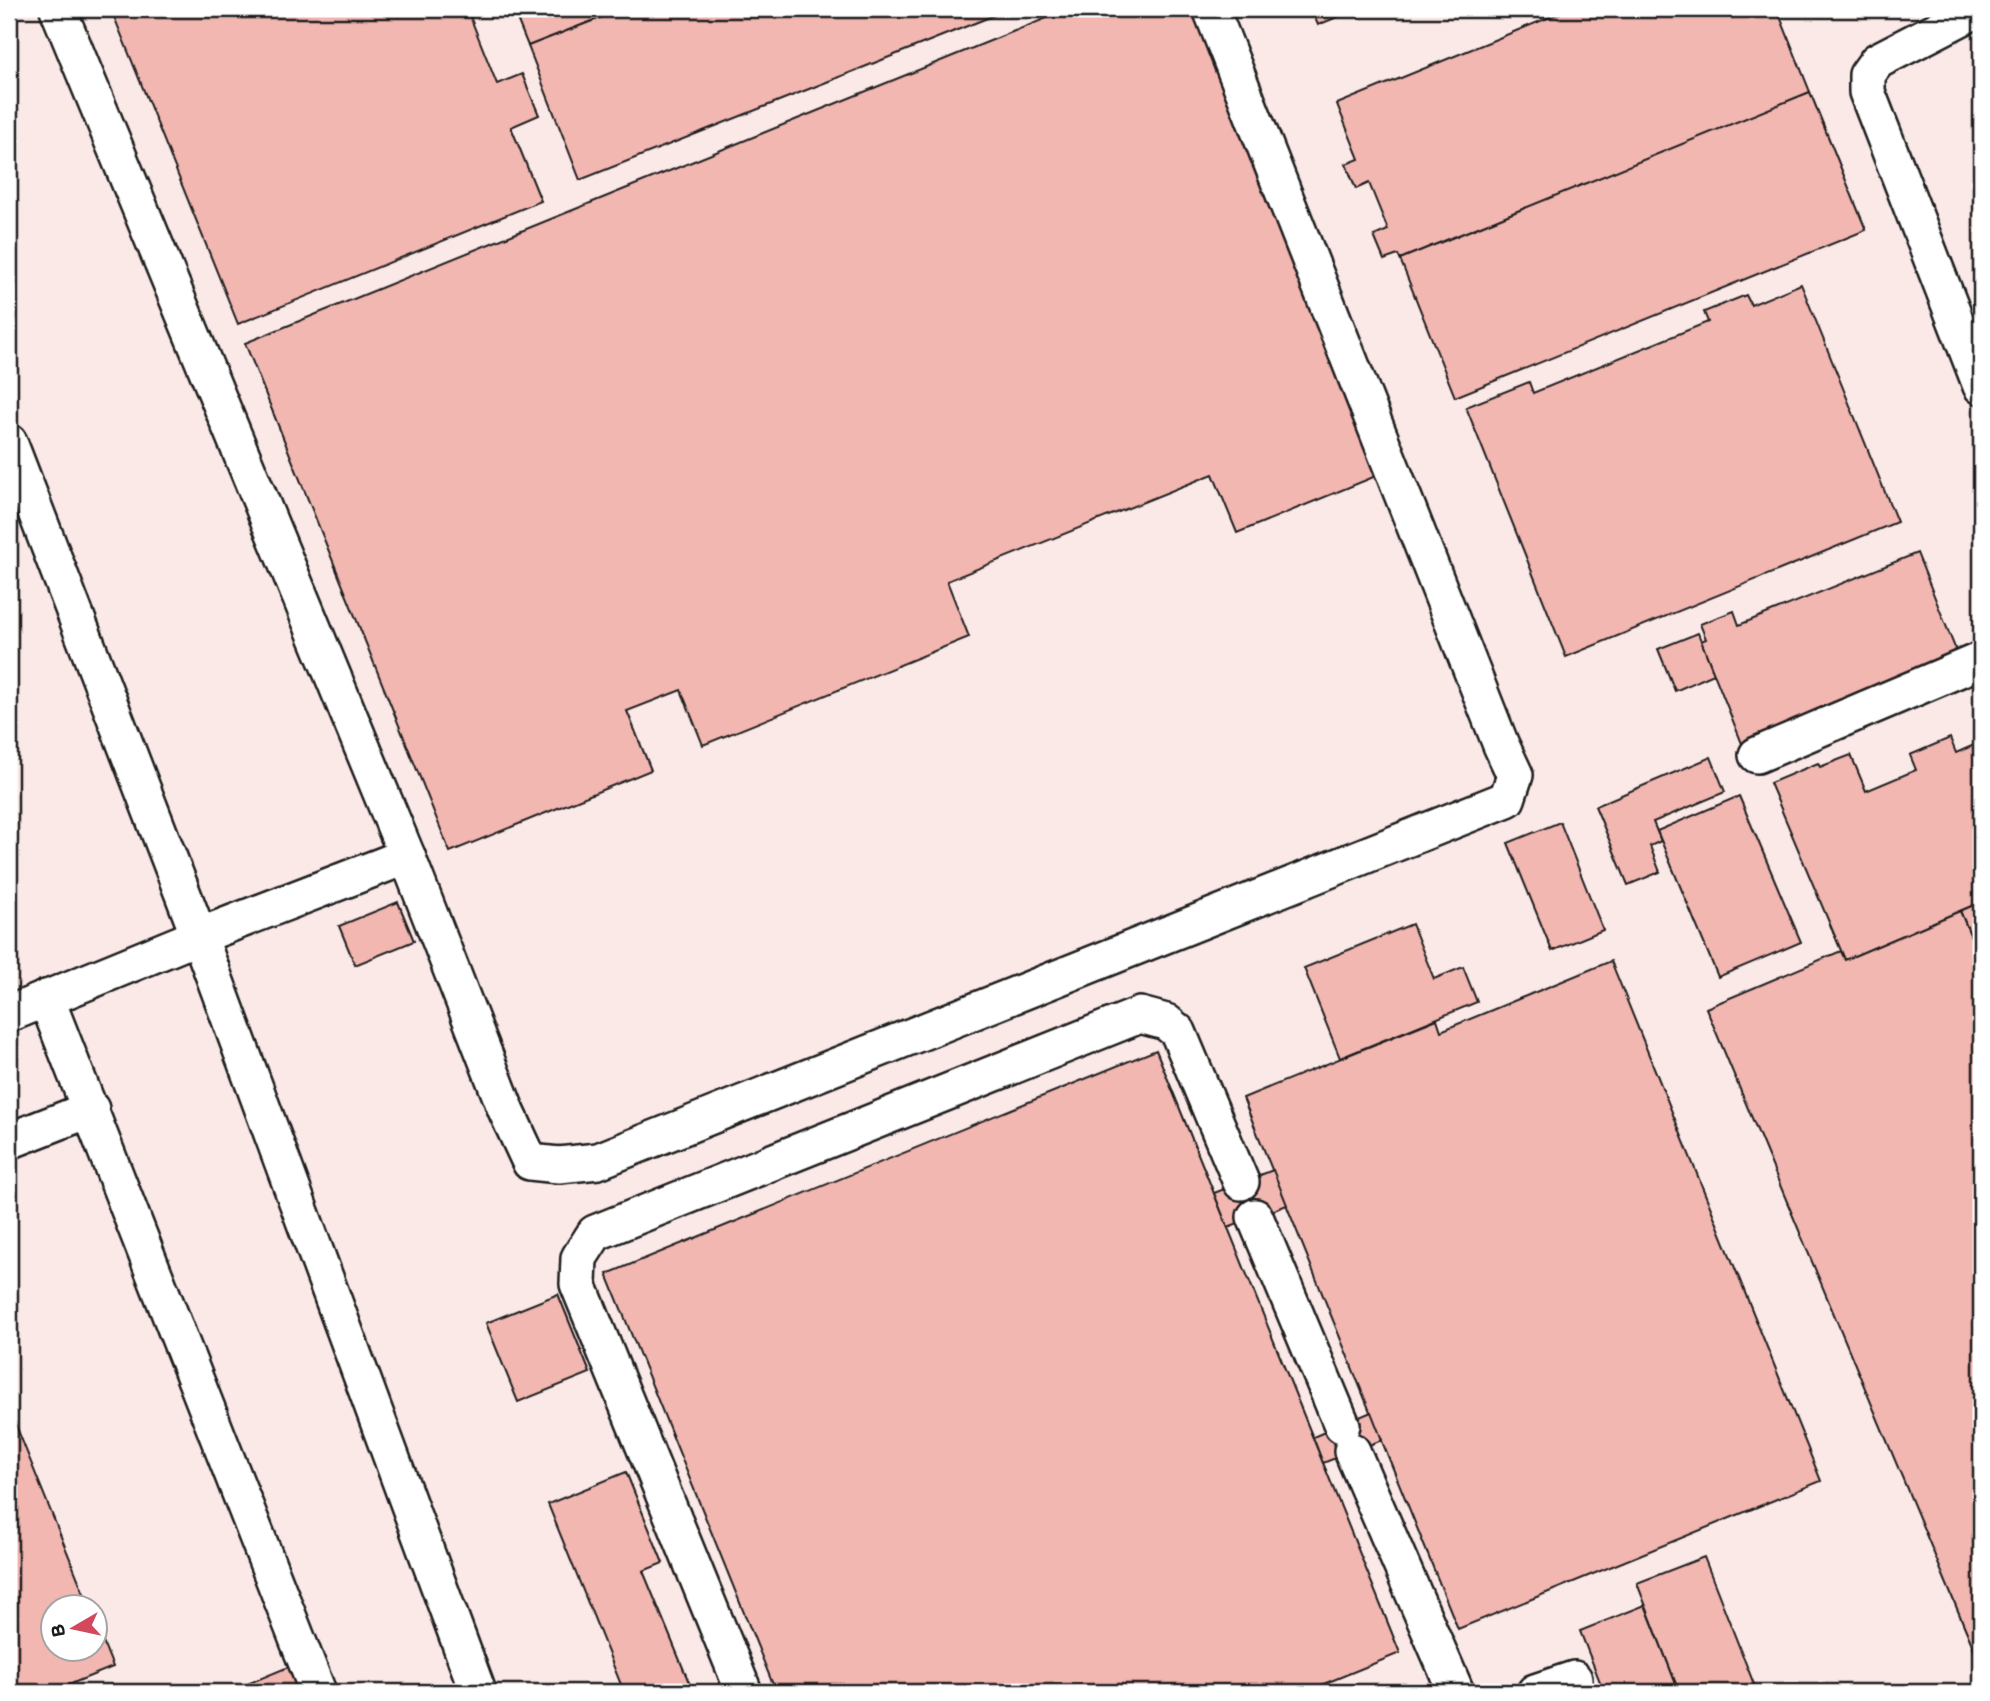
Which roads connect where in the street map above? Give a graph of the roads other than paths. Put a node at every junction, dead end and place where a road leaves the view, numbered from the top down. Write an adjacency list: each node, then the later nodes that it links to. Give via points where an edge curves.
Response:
1 (58, 9): 8 (lane)
2 (1211, 9): 8 (lane, via 1515,775 1507,799 598,1161 559,1165 530,1163)
3 (1978, 9): 4 (lane, via 1877,61 1867,75 1867,92)
4 (1981, 386)
5 (9, 442): 9 (lane)
6 (1981, 660): 7 (lane)
7 (1758, 755)
8 (407, 856): 9 (lane)
9 (199, 936): 10 (lane); 18 (lane)
10 (46, 998): 11 (lane); 12 (lane)
11 (9, 1014)
12 (91, 1109): 13 (lane); 17 (lane)
13 (9, 1141)
14 (1241, 1182): 19 (lane, via 1178,1032 1166,1022 1140,1016 595,1233 579,1258 578,1284)
15 (1255, 1217): 20 (lane)
16 (1574, 1679): 21 (lane)
17 (318, 1692)
18 (478, 1692)
19 (744, 1692)
20 (1456, 1692)
21 (1535, 1692)

